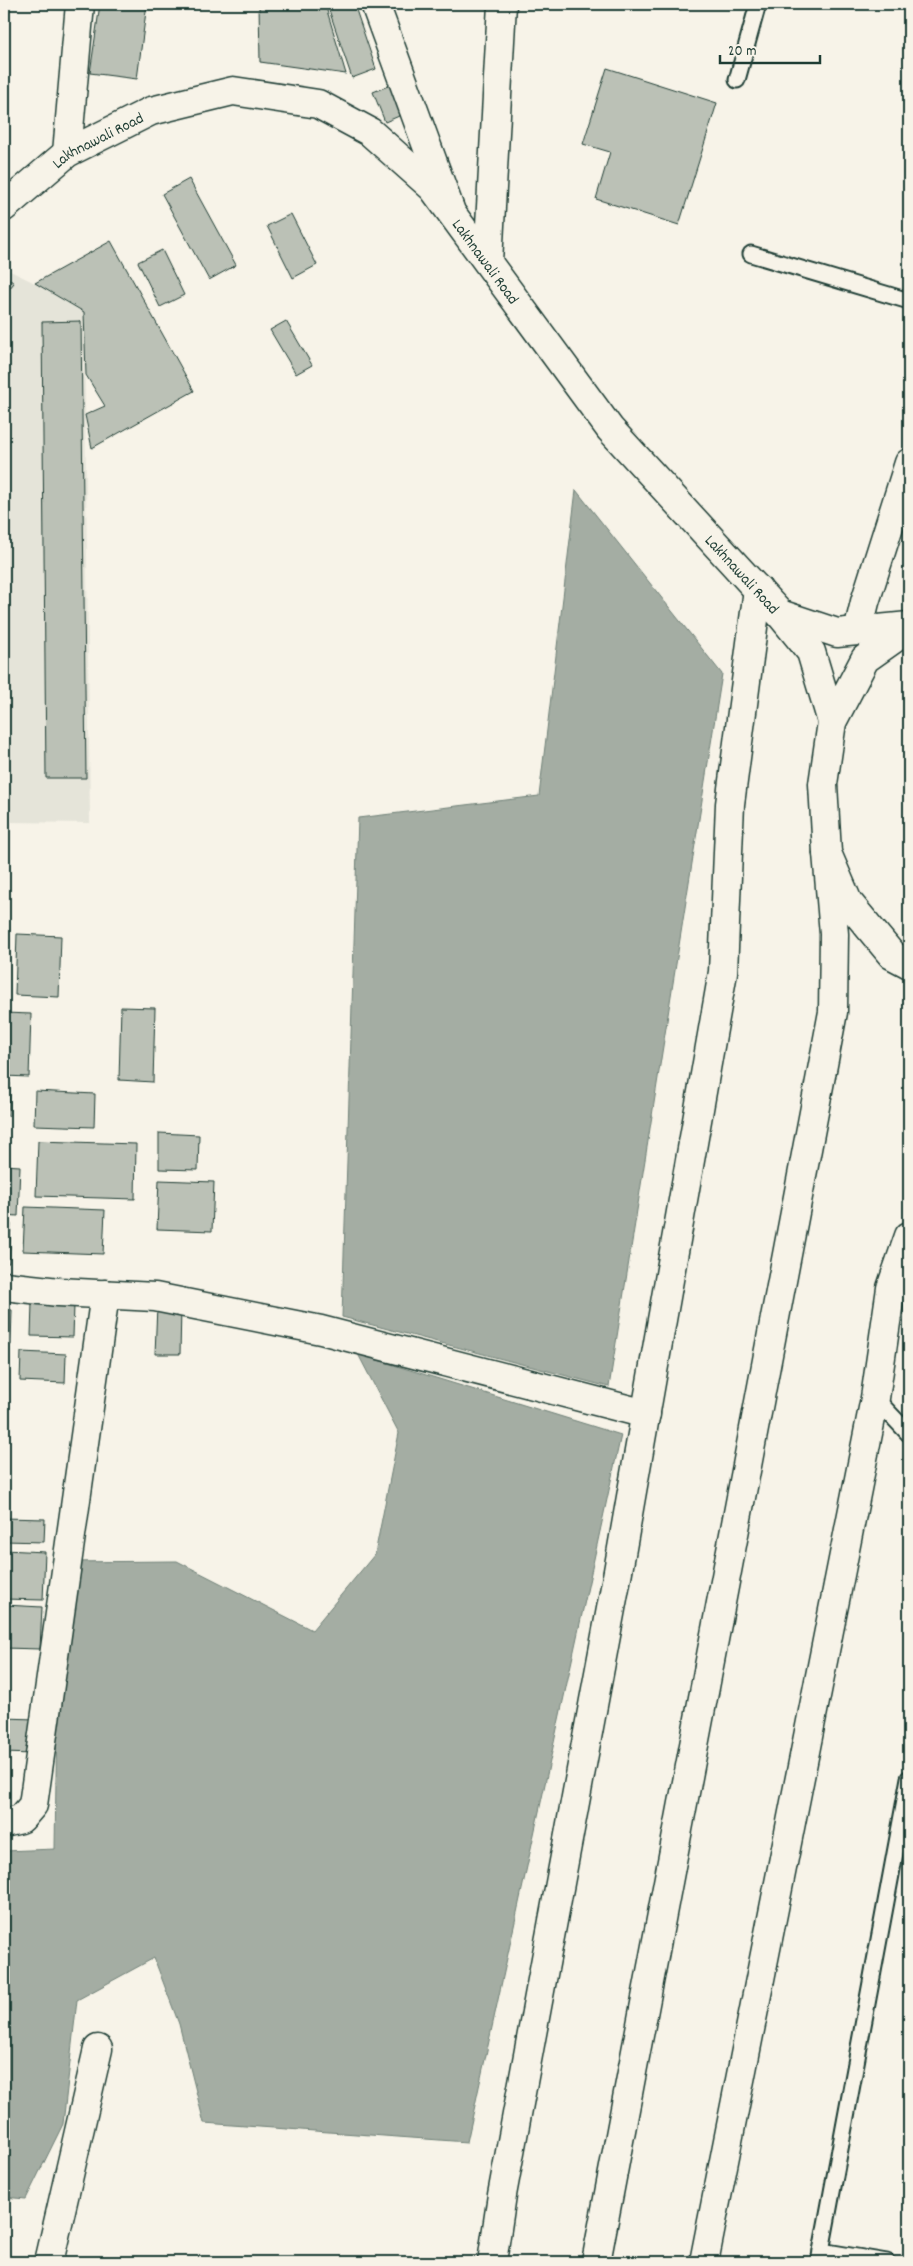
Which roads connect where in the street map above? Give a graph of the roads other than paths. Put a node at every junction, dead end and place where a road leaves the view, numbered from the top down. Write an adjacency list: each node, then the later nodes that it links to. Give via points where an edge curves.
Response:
1 (80, 4): 6 (street)
2 (376, 4): 8 (street)
3 (502, 4): 10 (street)
4 (758, 4): 5 (lane)
5 (737, 80)
6 (67, 153): 7 (street, Lakhnawali Road); 8 (street, Lakhnawali Road, via 151,111 233,91 318,104 370,132 433,188)
7 (4, 207)
8 (451, 212): 10 (street, Lakhnawali Road)
9 (751, 254): 11 (lane)
10 (488, 262): 13 (street, Lakhnawali Road, via 610,430)
11 (909, 301)
12 (909, 463): 16 (street)
13 (758, 589): 14 (street, Lakhnawali Road); 24 (street, via 730,804 723,972)
14 (780, 614): 16 (street, via 837,633); 17 (street, Lakhnawali Road, via 811,652)
15 (909, 627): 16 (street); 17 (street, via 865,660)
16 (858, 631)
17 (832, 722): 18 (street, via 823,784)
18 (826, 853): 19 (street, via 848,902 892,955); 32 (street, via 834,934 833,1012)
19 (909, 964)
20 (909, 1236): 23 (street, via 891,1288)
21 (4, 1286): 22 (street)
22 (105, 1294): 24 (street, via 155,1297 321,1330); 27 (street, via 33,1805 21,1818)
23 (875, 1398): 25 (lane); 33 (street)
24 (646, 1414): 31 (street)
25 (909, 1434)
26 (909, 1778): 29 (lane)
27 (4, 1823)
28 (98, 2049): 30 (street)
29 (820, 2256): 34 (lane)
30 (49, 2262)
31 (492, 2262)
32 (596, 2262)
33 (704, 2262)
34 (887, 2262)

